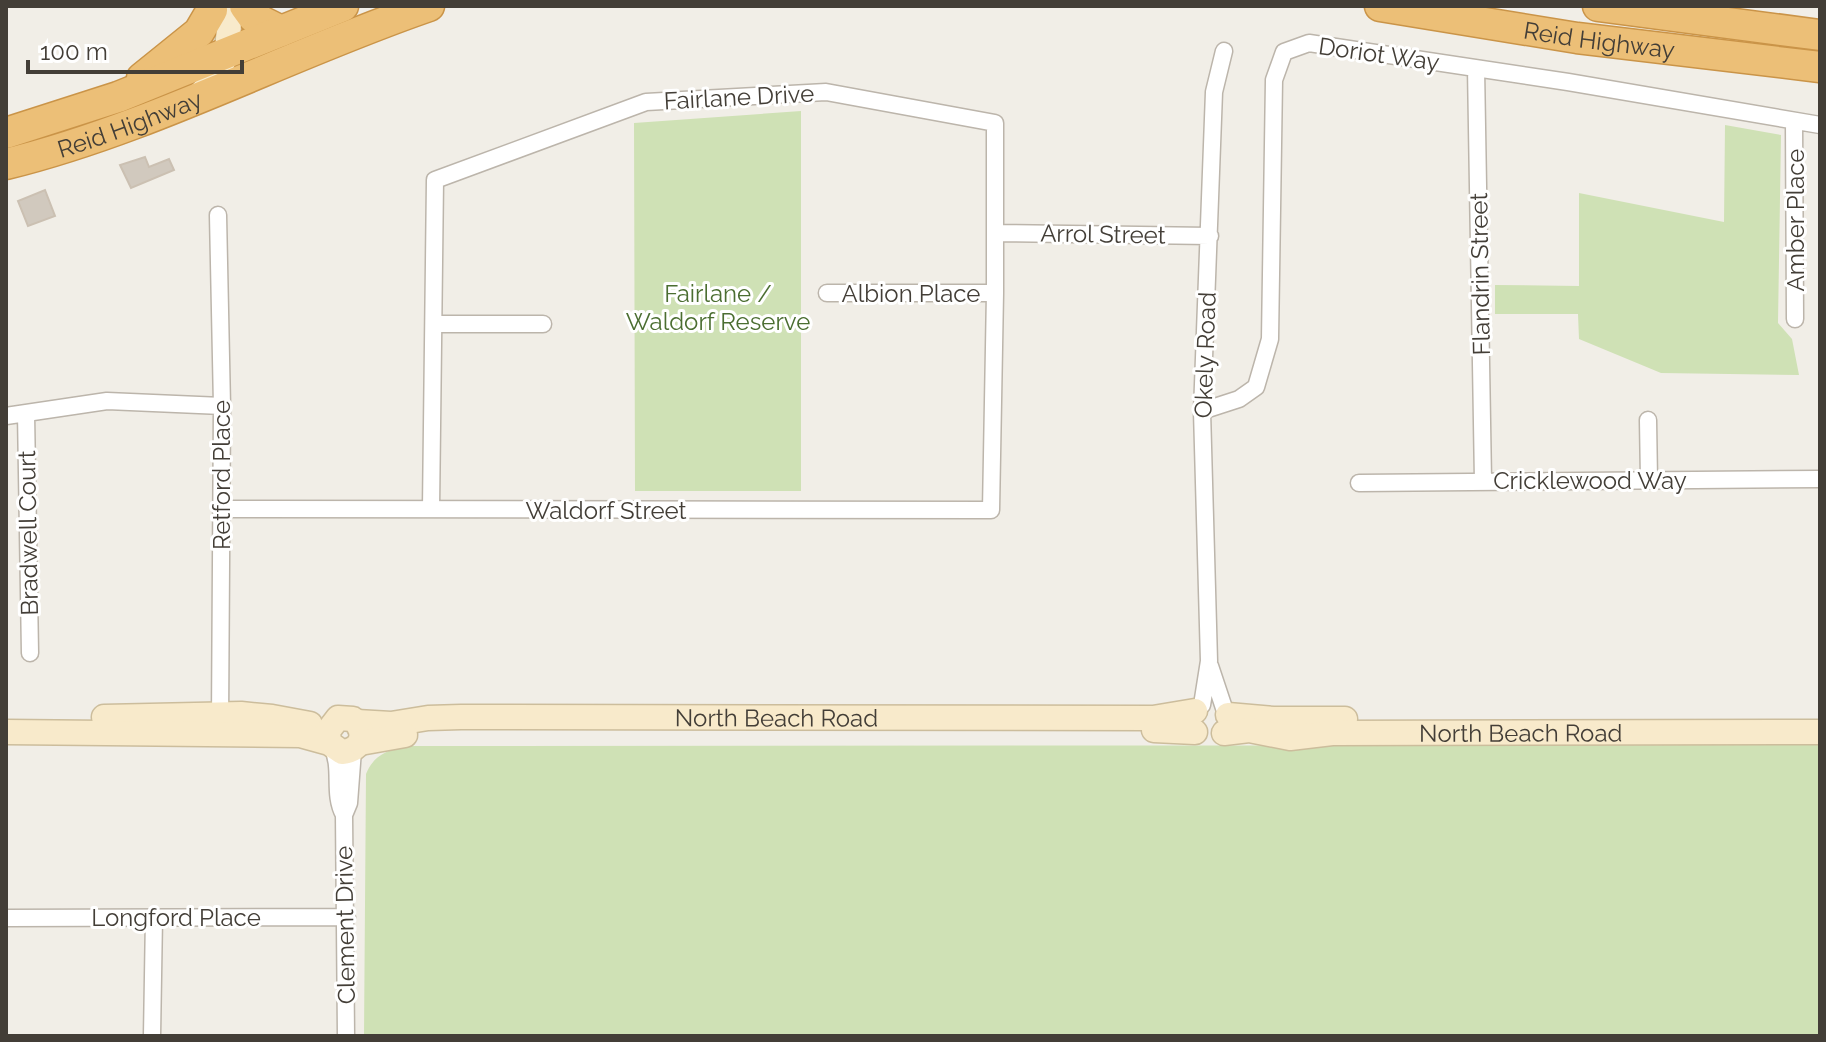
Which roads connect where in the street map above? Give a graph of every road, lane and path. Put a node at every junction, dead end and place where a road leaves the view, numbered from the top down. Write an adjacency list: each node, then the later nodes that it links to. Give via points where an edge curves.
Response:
1 (245, 6): 6 (highway, via 253,17)
2 (343, 6): 6 (highway, Reid Highway)
3 (429, 6): 10 (highway, Reid Highway)
4 (1380, 6): 11 (highway, Reid Highway, via 1577,38)
5 (1598, 6): 8 (highway, Reid Highway)
6 (281, 31): 7 (highway, Reid Highway)
7 (222, 32): 10 (main road, via 238,61); 13 (highway, Reid Highway); 13 (highway, via 199,32); 14 (main road, via 220,73)
8 (1820, 35)
9 (1224, 51): 21 (street, Okely Road, via 1214,92)
10 (304, 54): 14 (highway, Reid Highway)
11 (1820, 67)
12 (1476, 68): 15 (street, Doriot Way); 28 (street, Doriot Way, via 1309,43 1284,52 1274,80 1270,339 1256,387 1239,399); 34 (street, Flandrin Street)
13 (118, 97): 17 (highway, Reid Highway)
14 (196, 98): 18 (highway, Reid Highway, via 127,127)
15 (1794, 121): 16 (street, Doriot Way); 24 (street, Amber Place)
16 (1820, 125)
17 (6, 133)
18 (6, 164)
19 (218, 215): 27 (street, Retford Place)
20 (995, 233): 21 (street, Arrol Street); 23 (street, Fairlane Drive); 25 (street, Fairlane Drive, via 995,123 826,92 646,102 435,180)
21 (1210, 236): 28 (street, Okely Road)
22 (827, 293): 23 (street, Albion Place)
23 (995, 293): 38 (street, Fairlane Drive)
24 (1795, 319)
25 (434, 324): 26 (street); 37 (street, Fairlane Drive)
26 (543, 324)
27 (222, 406): 29 (street, via 107,401); 36 (street, Retford Place)
28 (1202, 411): 41 (street, Okely Road)
29 (26, 413): 30 (street); 39 (street, Bradwell Court)
30 (6, 416)
31 (1648, 420): 33 (street)
32 (1820, 479): 33 (street, Cricklewood Way)
33 (1649, 480): 34 (street, Cricklewood Way)
34 (1483, 481): 35 (street, Cricklewood Way)
35 (1359, 483)
36 (222, 509): 37 (street, Waldorf Street); 43 (street, Retford Place)
37 (431, 509): 38 (street, Waldorf Street)
38 (991, 510)
39 (30, 653)
40 (6, 716): 43 (main road, North Beach Road, via 191,716)
41 (1211, 717): 42 (main road, North Beach Road); 45 (main road, North Beach Road, via 1290,738 1332,733); 46 (main road, North Beach Road, via 461,717 391,724)
42 (1820, 717)
43 (221, 724): 44 (main road, North Beach Road); 46 (main road, North Beach Road)
44 (6, 732)
45 (1820, 732)
46 (344, 738): 48 (street, Clement Drive)
47 (154, 917): 48 (street, Longford Place); 49 (street, Longford Place); 50 (street)
48 (347, 917): 51 (street, Clement Drive)
49 (6, 918)
50 (152, 1036)
51 (346, 1036)

